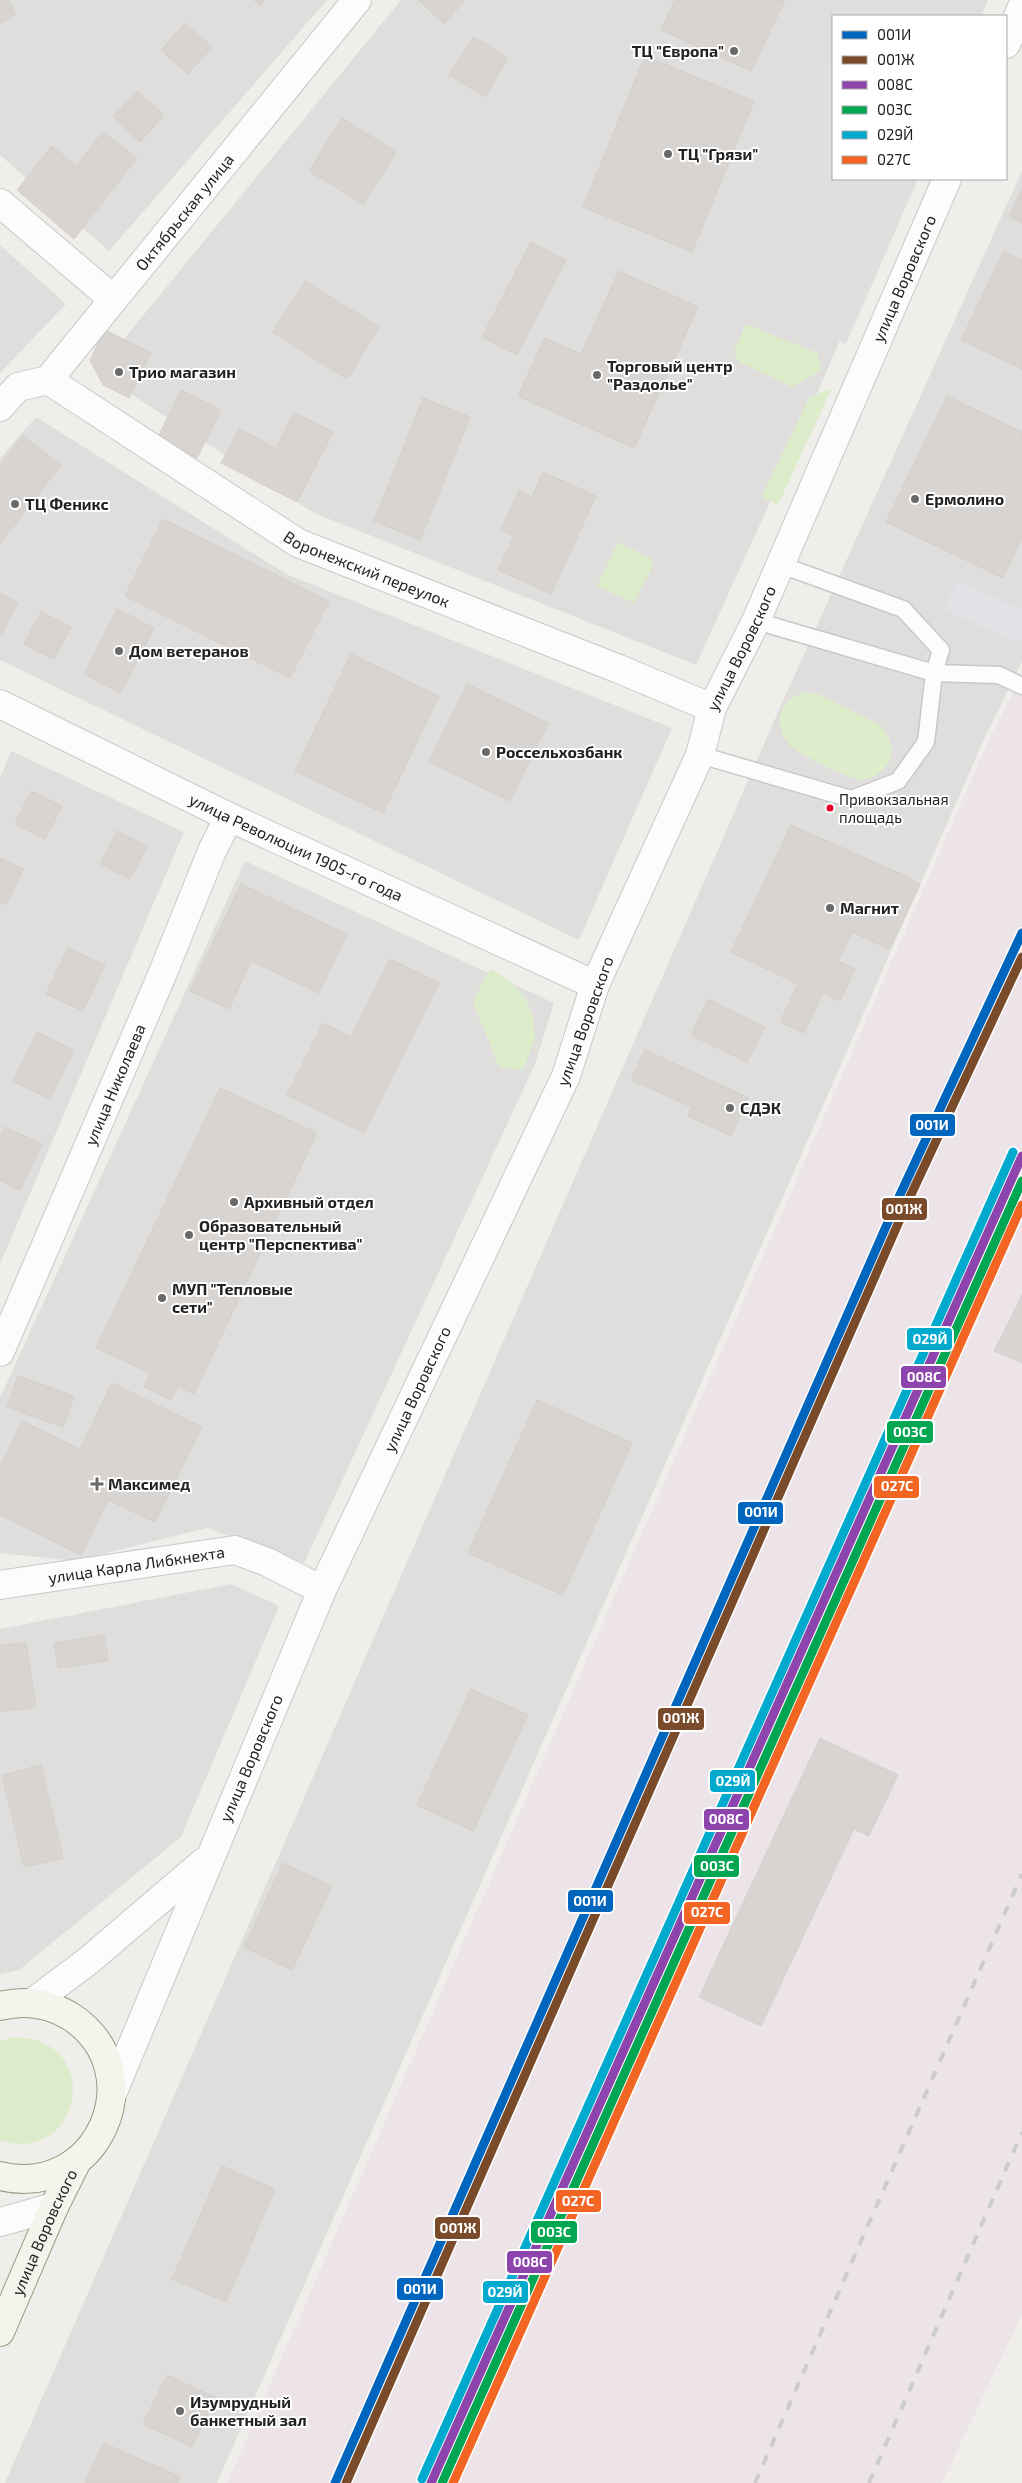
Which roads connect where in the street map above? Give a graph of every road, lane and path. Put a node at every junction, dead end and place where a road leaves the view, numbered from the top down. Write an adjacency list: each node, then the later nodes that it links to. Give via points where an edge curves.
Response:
1 (357, 0): 6 (street, Октябрьская улица)
2 (1022, 7): 3 (street)
3 (1007, 42)
4 (947, 180): 9 (street, улица Воровского)
5 (0, 202): 6 (street)
6 (113, 300): 7 (street, Октябрьская улица)
7 (48, 380): 8 (street, via 18,387); 14 (street, Воронежский переулок, via 298,543)
8 (0, 407)
9 (781, 565): 10 (street, улица Воровского); 11 (lane, via 902,609 940,650)
10 (756, 621): 11 (lane); 14 (street, улица Воровского)
11 (934, 673): 12 (lane, via 999,675); 15 (lane, via 926,742 898,781 851,800)
12 (1022, 686)
13 (0, 704): 16 (street, улица Революции 1905-го года)
14 (712, 708): 15 (street, улица Воровского)
15 (700, 755): 17 (street, улица Воровского)
16 (229, 816): 17 (street, улица Революции 1905-го года); 18 (street, улица Николаева)
17 (595, 985): 20 (street, улица Воровского, via 566,1076)
18 (0, 1352)
19 (0, 1584): 20 (street, улица Карла Либкнехта, via 235,1550)
20 (322, 1590): 21 (street, улица Воровского)
21 (209, 1858): 22 (street, улица Воровского, via 88,1961); 24 (street, улица Воровского)
22 (32, 2002): 23 (main road); 24 (main road, via 58,2009 81,2023 95,2038 111,2074)
23 (0, 2006)
24 (112, 2094): 25 (main road, via 102,2132)
25 (77, 2161): 26 (main road, via 58,2173 36,2178); 27 (main road, улица Воровского)
26 (0, 2176)
27 (54, 2207): 28 (street); 29 (main road, улица Воровского)
28 (0, 2222)
29 (0, 2332)

